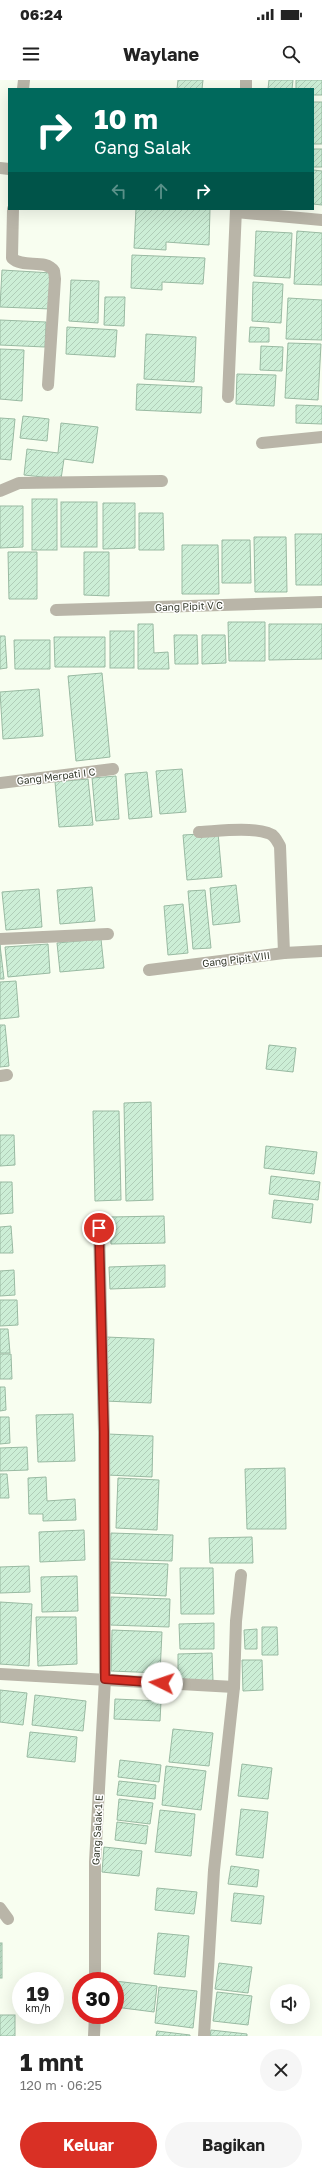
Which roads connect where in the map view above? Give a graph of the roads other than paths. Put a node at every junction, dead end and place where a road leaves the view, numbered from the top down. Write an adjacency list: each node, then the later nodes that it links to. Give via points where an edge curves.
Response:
1 (13, 210): 4 (street, via 11,252 14,260 47,265 54,271)
2 (236, 211): 3 (street); 5 (street)
3 (322, 220)
4 (48, 385)
5 (228, 397)
6 (322, 437): 7 (street)
7 (262, 443)
8 (162, 481): 9 (street, via 19,483)
9 (0, 492)
10 (322, 602): 11 (street, Gang Pipit V C)
11 (56, 610)
12 (113, 769): 13 (street, Gang Merpati I C)
13 (0, 783)
14 (200, 832): 18 (street, via 255,831 269,833 275,837 280,846)
15 (108, 934): 16 (street)
16 (0, 939)
17 (322, 951): 18 (street, Gang Pipit VIII)
18 (284, 953): 19 (street, Gang Pipit VIII)
19 (149, 970)
20 (99, 1228): 23 (street, Gang Salak 1 E, via 104,1432)
21 (240, 1575): 24 (street)
22 (0, 1674): 23 (street)
23 (105, 1679): 24 (street); 27 (street, Gang Salak 1 E, via 95,1862)
24 (234, 1687): 30 (street, via 214,1870)
25 (0, 1908): 26 (street)
26 (8, 1919)
27 (95, 1972)
28 (95, 2024): 29 (street)
29 (94, 2036)
30 (204, 2036)

